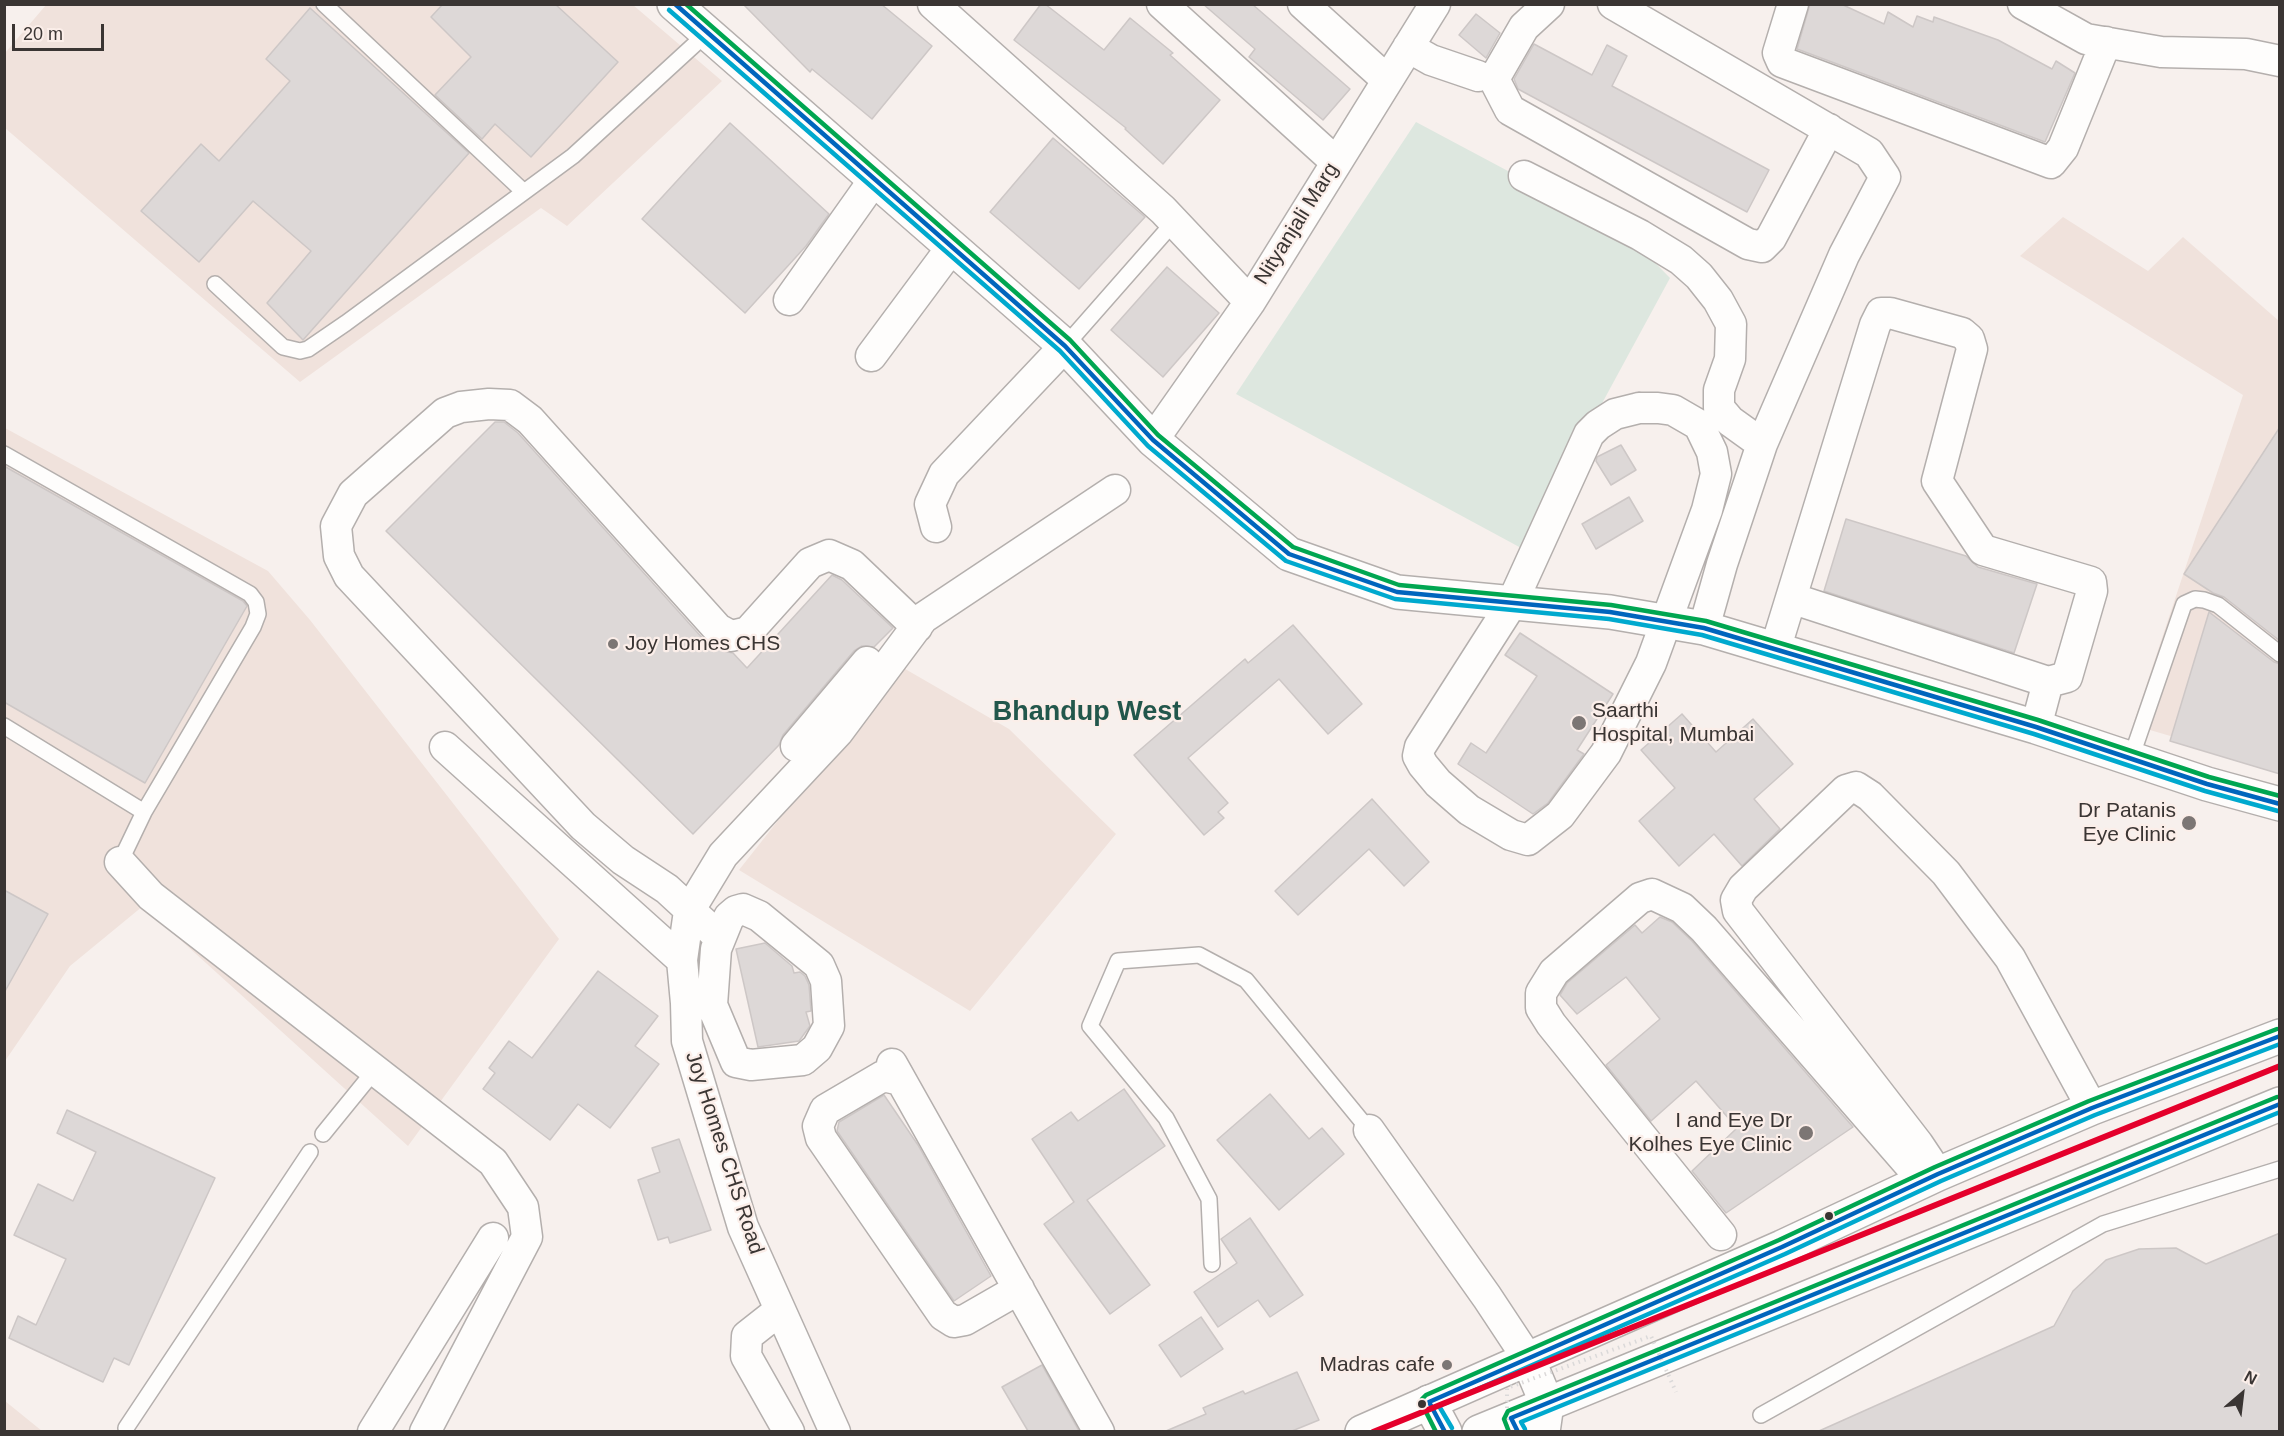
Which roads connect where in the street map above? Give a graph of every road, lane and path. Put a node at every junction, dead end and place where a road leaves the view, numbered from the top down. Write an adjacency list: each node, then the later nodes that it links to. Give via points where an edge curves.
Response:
1 (324, 4): 21 (lane)
2 (674, 4): 11 (street)
3 (933, 4): 22 (street)
4 (1162, 4): 18 (street)
5 (1304, 4): 16 (street)
6 (1435, 4): 13 (street, Nityanjali Marg)
7 (1549, 4): 17 (street, via 1524,27 1494,79 1510,110 1748,244 1762,247 1771,238)
8 (1613, 4): 17 (street)
9 (1793, 4): 12 (street, via 1778,53 1782,62 2051,163 2063,148)
10 (2023, 4): 12 (street, via 2086,39)
11 (706, 34): 20 (street); 21 (lane, via 573,156)
12 (2106, 42): 14 (street, via 2161,52 2246,54)
13 (1408, 47): 15 (street, via 1431,60); 16 (street, Nityanjali Marg)
14 (2280, 61)
15 (1478, 76)
16 (1387, 80): 18 (street, Nityanjali Marg)
17 (1829, 129): 30 (street, via 1869,153 1885,177 1844,255)
18 (1336, 162): 26 (street, Nityanjali Marg)
19 (1524, 176): 30 (street, via 1640,235 1699,276 1731,324 1730,359 1719,390 1719,408)
20 (874, 180): 23 (street); 25 (street)
21 (524, 192): 24 (lane, via 308,349 284,347)
22 (1174, 222): 26 (street); 27 (lane)
23 (952, 247): 27 (street); 28 (street)
24 (215, 284)
25 (789, 300)
26 (1250, 302): 29 (street, Nityanjali Marg)
27 (1065, 346): 29 (street); 33 (street, via 944,474 930,504)
28 (871, 356)
29 (1153, 440): 35 (street, via 1288,554 1397,592)
30 (1762, 444): 38 (street)
31 (4, 454): 48 (lane, via 250,594 256,602 258,614 253,627)
32 (1115, 490): 37 (street, via 923,618)
33 (936, 527)
34 (1791, 598): 39 (street); 41 (street); 41 (street, via 1881,313 1962,333 1970,339 1972,349 1937,481 1983,550 2091,582 2092,591 2067,677)
35 (1512, 603): 36 (street); 36 (street, via 1589,434 1615,414 1659,408 1673,410 1699,425 1712,452 1716,474); 36 (street, via 1420,747 1418,756 1438,783 1469,810 1511,835 1528,840 1560,815 1606,753 1651,663)
36 (1667, 621): 38 (street)
37 (911, 622): 44 (street); 50 (street, via 838,732 723,855); 50 (street, via 852,565 829,555 810,563 748,632 731,636 718,629 530,420 510,405 460,407 445,413 353,494 336,526 339,556 349,576 583,826 623,860 667,889)
38 (1704, 628): 39 (street)
39 (1774, 650): 43 (street)
40 (2280, 654): 46 (lane, via 2218,605 2195,599 2184,604)
41 (2048, 682): 43 (street)
42 (4, 726): 48 (lane)
43 (2036, 727): 46 (street)
44 (796, 746)
45 (445, 747): 52 (street)
46 (2131, 758): 47 (street)
47 (2280, 804)
48 (144, 812): 49 (lane)
49 (120, 862): 54 (street, via 151,896)
50 (689, 911): 51 (street); 52 (street)
51 (720, 938): 52 (street); 52 (street, via 736,910 759,916 819,965 826,981 829,1026 818,1047 803,1060 750,1065)
52 (702, 1011): 66 (street, Joy Homes CHS Road, via 743,1227)
53 (2280, 1036): 56 (street)
54 (375, 1070): 58 (lane); 75 (street, via 493,1162 523,1207 526,1237)
55 (2280, 1104): 71 (street)
56 (2092, 1108): 61 (street); 61 (street, via 2010,958 1946,873 1870,796 1856,787 1846,790 1743,888 1736,900 1738,911 1918,1144)
57 (1369, 1130): 64 (lane, via 1246,980 1199,955 1118,961 1090,1026 1166,1118 1209,1199); 67 (street)
58 (323, 1134)
59 (310, 1152): 73 (lane)
60 (2280, 1169): 70 (lane, via 2103,1224)
61 (1931, 1177): 62 (street, via 1704,929 1682,908 1652,894 1640,898 1554,972 1541,993 1541,1008); 67 (street)
62 (1721, 1235)
63 (493, 1238): 74 (street)
64 (1212, 1264)
65 (1019, 1289): 65 (street, via 897,1072 825,1110 818,1126 820,1138 943,1315 954,1322 965,1320); 78 (street)
66 (780, 1310): 76 (street, via 747,1336 746,1356); 77 (street, Joy Homes CHS Road)
67 (1528, 1359): 69 (street); 71 (street)
68 (1676, 1392): 72 (path, bridge, via 1651,1336 1507,1388)
69 (1429, 1402): 79 (street); 80 (street)
70 (1761, 1416)
71 (1545, 1418): 72 (street)
72 (1512, 1427): 81 (street)
73 (126, 1428)
74 (373, 1431)
75 (425, 1431)
76 (789, 1431)
77 (834, 1431)
78 (1099, 1431)
79 (1362, 1431)
80 (1446, 1431)
81 (1479, 1431)

